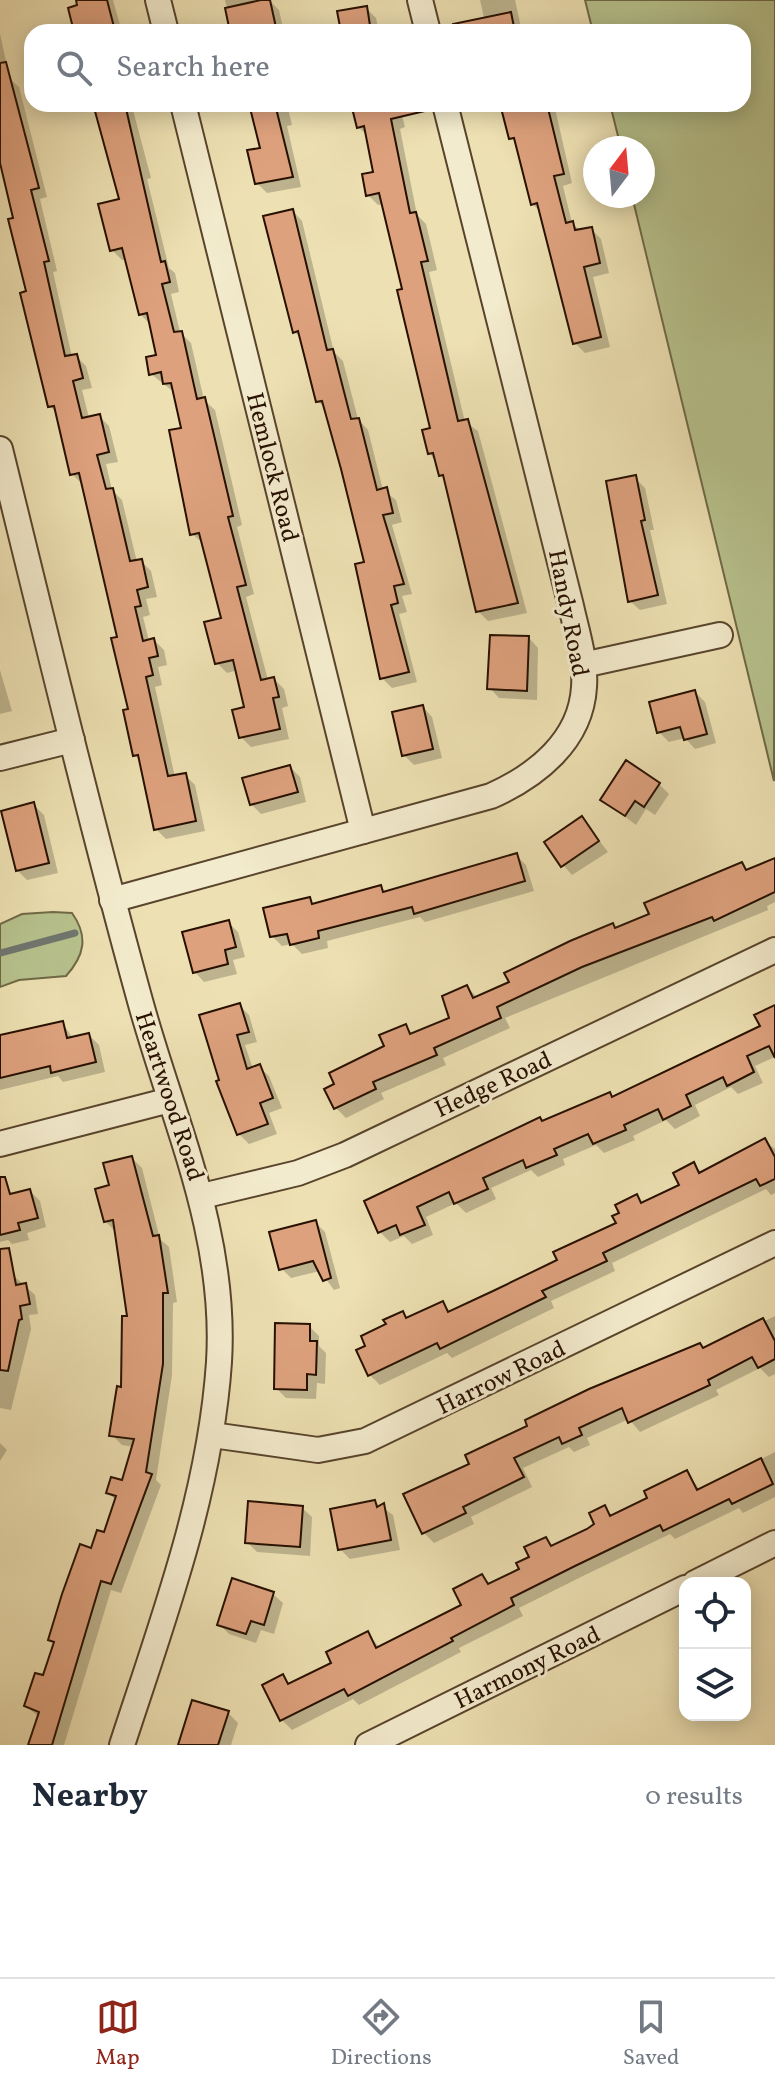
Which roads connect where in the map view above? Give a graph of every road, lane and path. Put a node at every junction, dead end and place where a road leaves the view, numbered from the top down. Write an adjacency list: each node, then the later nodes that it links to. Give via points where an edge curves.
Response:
1 (158, 0): 3 (street)
2 (420, 0): 4 (street)
3 (164, 24)
4 (426, 24)
5 (185, 112): 12 (street, Hemlock Road)
6 (447, 112): 9 (street, Handy Road)
7 (0, 449): 10 (street, Heartwood Road)
8 (720, 635): 9 (street)
9 (583, 665): 12 (street, Handy Road, via 577,719 538,771 491,796)
10 (72, 740): 11 (street); 13 (street, Heartwood Road)
11 (0, 758)
12 (363, 831): 13 (street, Handy Road)
13 (112, 900): 15 (street, Heartwood Road)
14 (775, 950): 17 (street, Hedge Road, via 345,1155 298,1173)
15 (170, 1100): 16 (street); 17 (street, Heartwood Road)
16 (0, 1144)
17 (202, 1196): 19 (street, Heartwood Road, via 218,1283)
18 (775, 1243): 19 (street, Harrow Road, via 365,1441 318,1450)
19 (212, 1435): 23 (street, Heartwood Road, via 187,1547)
20 (775, 1543): 21 (street)
21 (707, 1577)
22 (679, 1591): 24 (street, Harmony Road)
23 (122, 1745)
24 (368, 1745)

